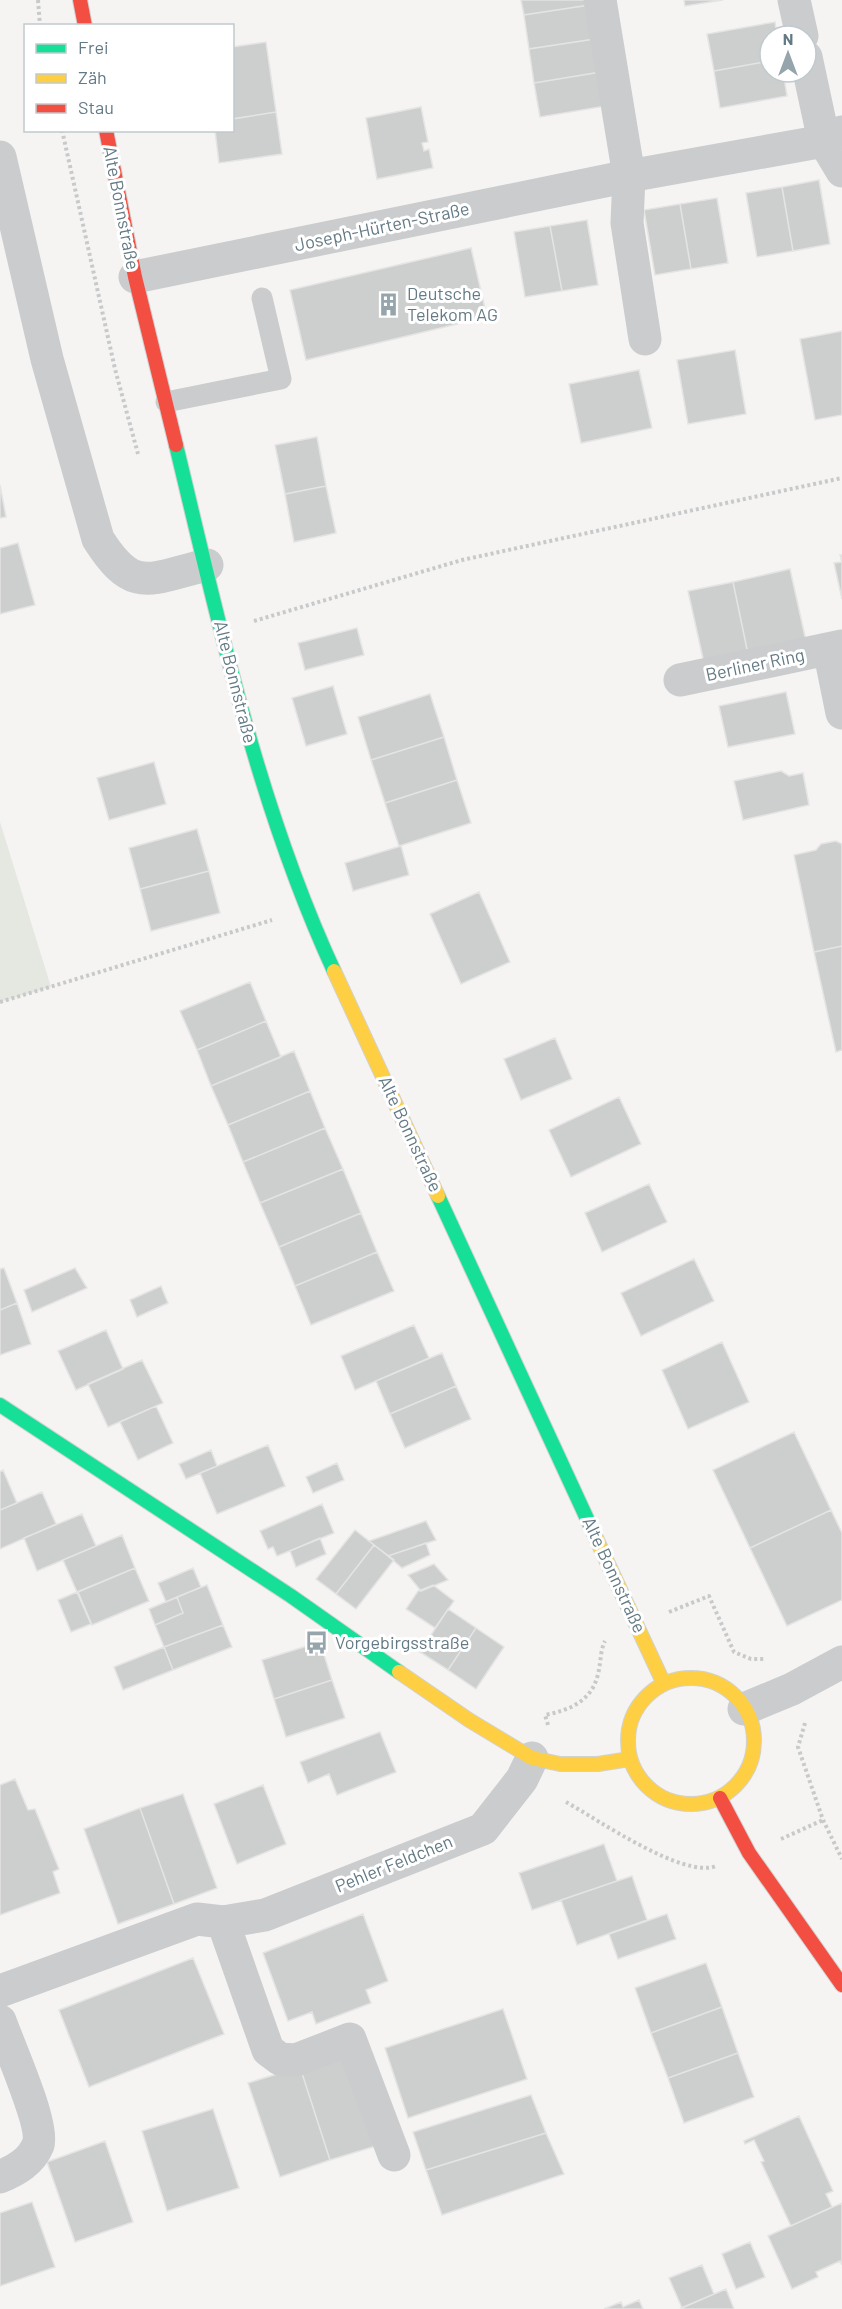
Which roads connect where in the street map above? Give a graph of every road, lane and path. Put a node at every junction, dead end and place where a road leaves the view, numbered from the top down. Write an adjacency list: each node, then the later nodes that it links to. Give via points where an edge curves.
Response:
1 (38, 0): 5 (path)
2 (80, 0): 6 (main road)
3 (600, 0): 13 (street)
4 (794, 0): 7 (street)
5 (40, 24)
6 (85, 24)
7 (799, 24)
8 (815, 84): 10 (street)
9 (106, 132): 14 (main road, Alte Bonnstraße)
10 (833, 136): 12 (street); 13 (street, Joseph-Hürten-Straße)
11 (0, 157): 19 (street, via 47,359 98,539 112,561 129,576 146,579)
12 (842, 171)
13 (629, 176): 14 (street, Joseph-Hürten-Straße); 16 (street, via 627,223)
14 (135, 277): 17 (main road, Alte Bonnstraße)
15 (262, 298): 17 (lane, via 281,379)
16 (645, 339)
17 (166, 402): 19 (main road, Alte Bonnstraße)
18 (842, 478): 20 (path, via 462,560)
19 (207, 565): 20 (main road, Alte Bonnstraße)
20 (221, 630): 24 (main road, Alte Bonnstraße, via 257,768)
21 (835, 648): 22 (street, Berliner Ring); 23 (street, Berliner Ring)
22 (680, 680)
23 (842, 713)
24 (306, 910): 25 (path); 28 (main road, Alte Bonnstraße)
25 (0, 1002)
26 (0, 1405): 32 (main road, via 291,1596 469,1720)
27 (842, 1662): 29 (street)
28 (664, 1684): 30 (main road, via 697,1678 714,1682 728,1690); 31 (main road, via 637,1707 627,1742)
29 (792, 1689): 30 (street); 34 (path, via 806,1720 798,1747 823,1820)
30 (744, 1709): 33 (main road, via 754,1733 754,1753 742,1779)
31 (630, 1759): 32 (main road); 33 (main road, via 650,1790 666,1800 684,1805)
32 (527, 1768): 35 (path, via 653,1852); 36 (street, Pehler Feldchen, via 483,1828 265,1915)
33 (720, 1798): 37 (main road, via 749,1853)
34 (842, 1859)
35 (705, 1870)
36 (223, 1922): 38 (street, Pehler Feldchen, via 197,1918); 40 (street, via 268,2049 280,2059 296,2060 350,2039)
37 (842, 1986)
38 (0, 1991)
39 (0, 2021): 41 (street, via 37,2119 39,2144 21,2168)
40 (394, 2155)
41 (0, 2177)

